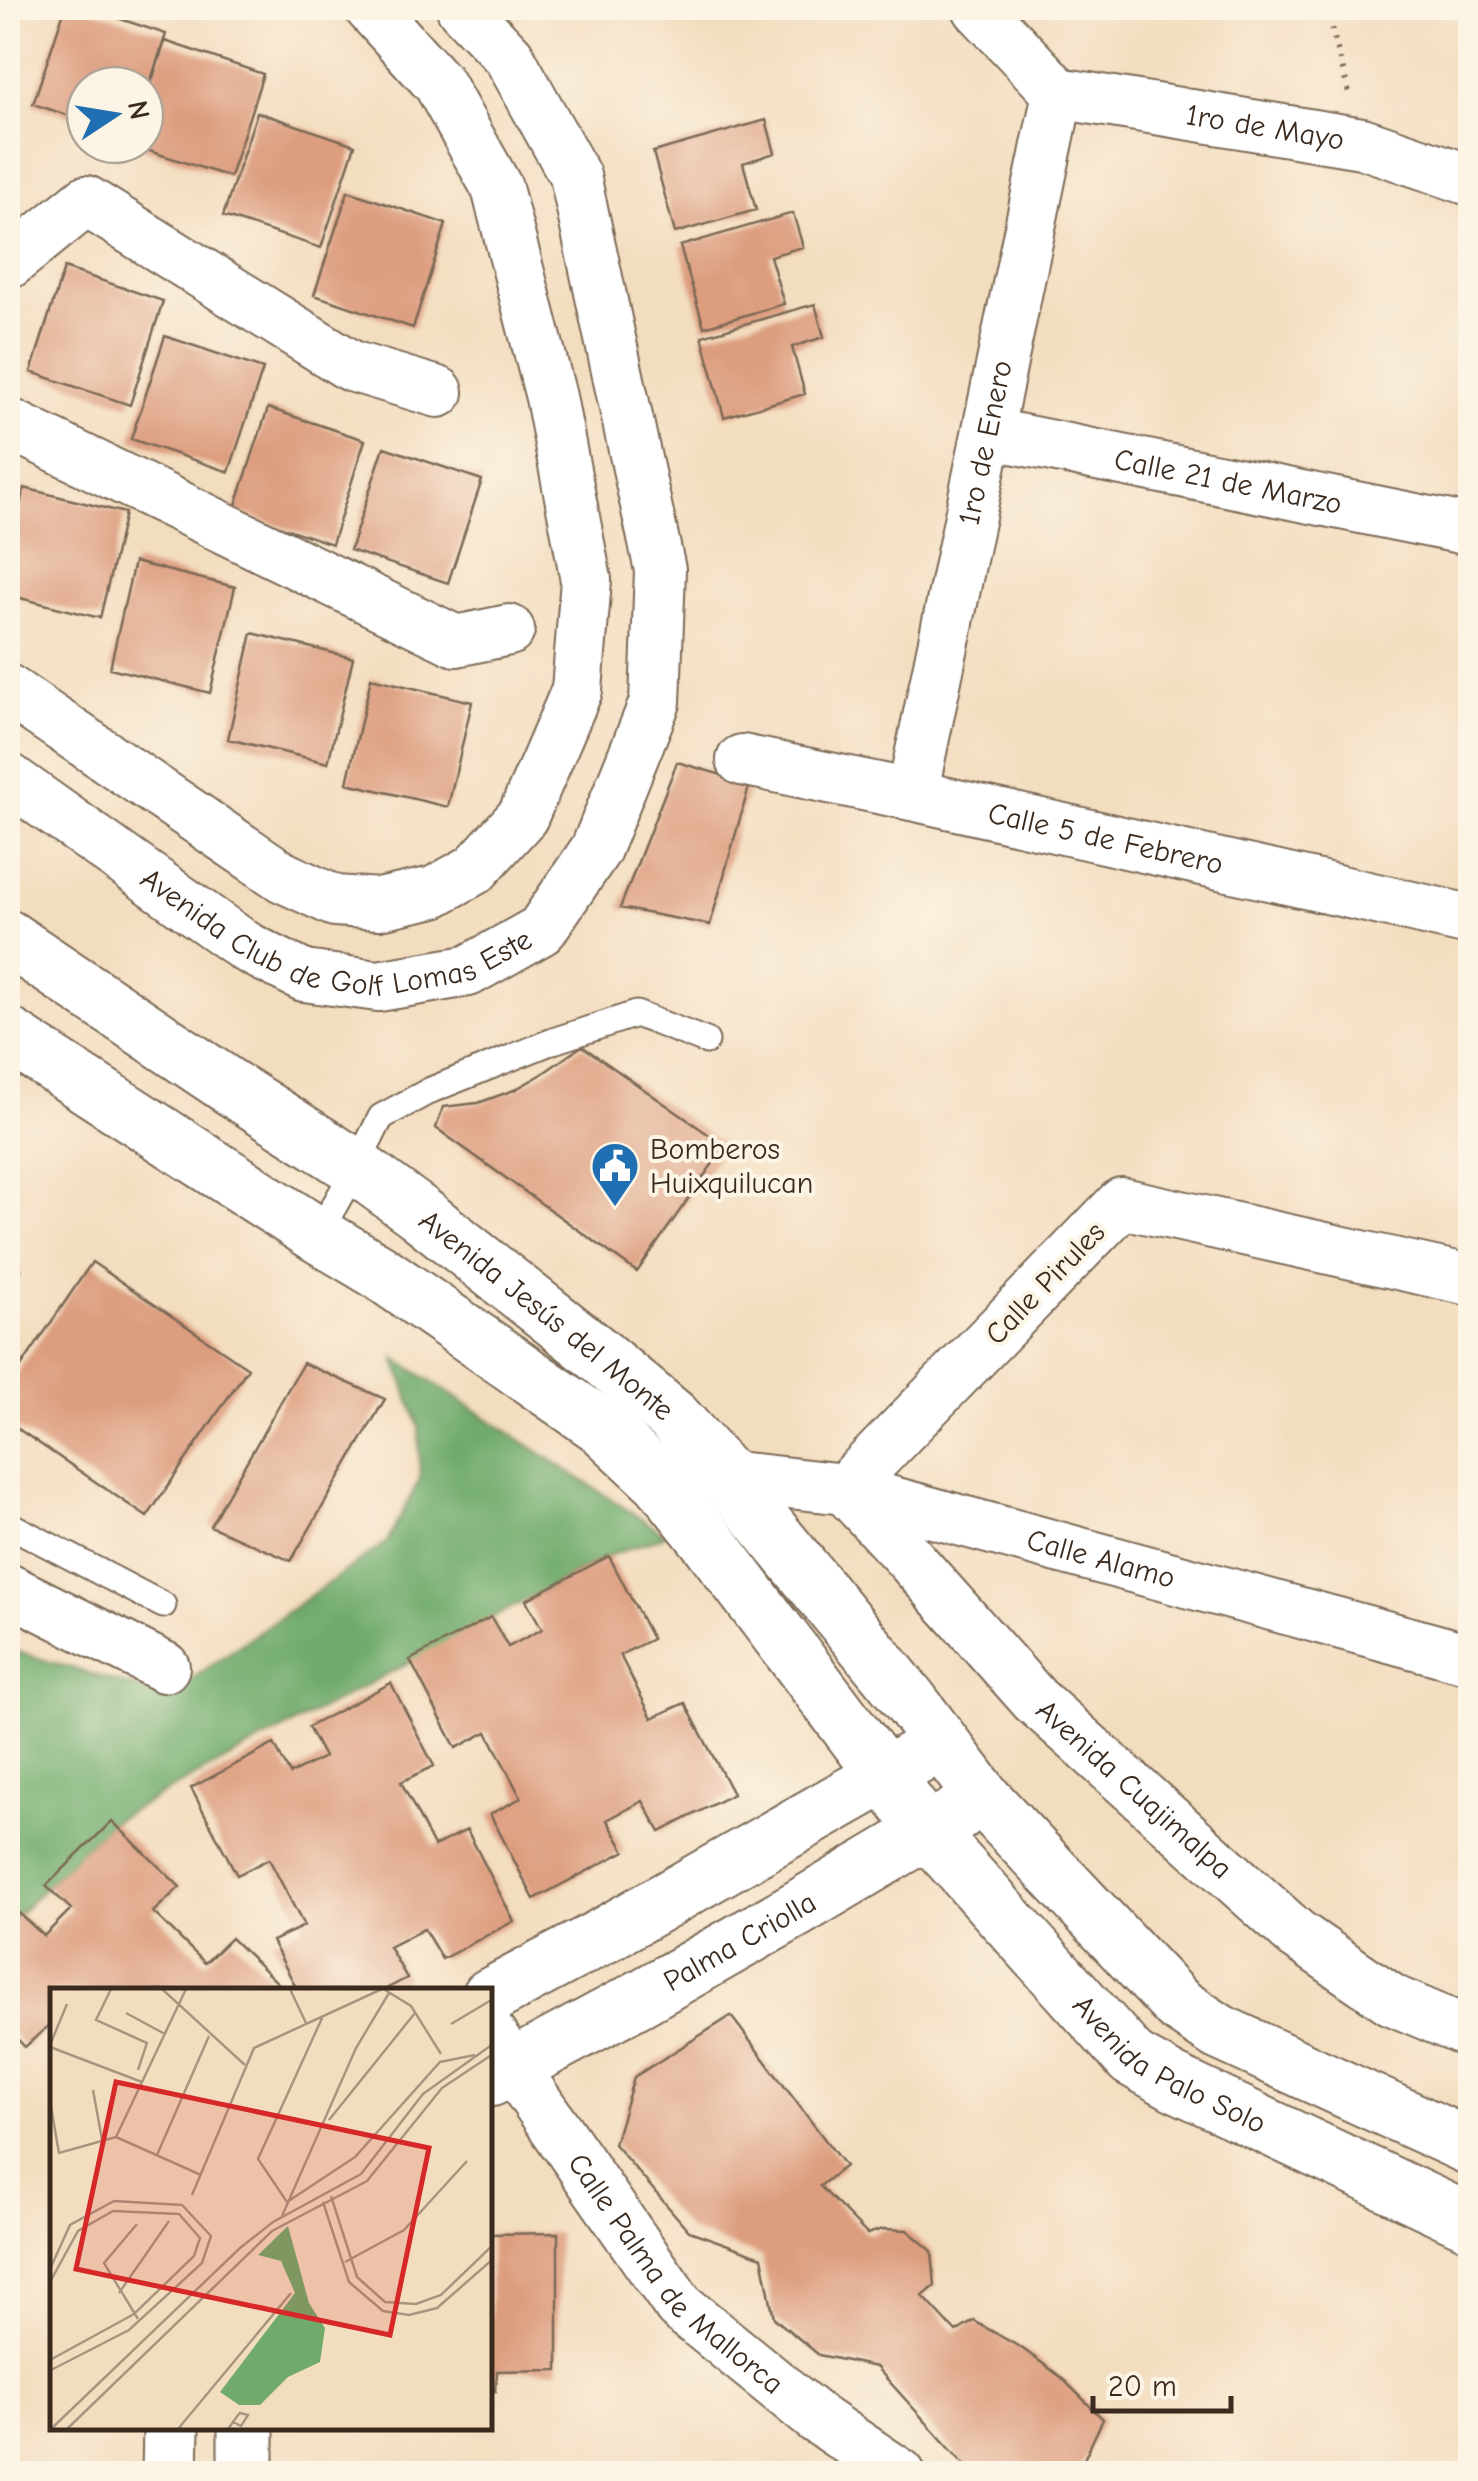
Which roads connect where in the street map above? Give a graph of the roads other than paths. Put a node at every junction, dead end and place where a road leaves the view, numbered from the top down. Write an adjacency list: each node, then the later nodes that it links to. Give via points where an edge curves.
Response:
1 (370, 8): 12 (street, Avenida Club de Golf Lomas Este, via 439,84 497,188 551,397 586,580 577,690 524,816 475,869 434,892 378,904 335,901 283,877)
2 (462, 8): 14 (street, Avenida Club de Golf Lomas Este, via 509,57 575,176 660,570 655,702 596,849 540,930 468,971 378,986 304,976 246,947)
3 (982, 8): 4 (street)
4 (1058, 92): 5 (street, 1ro de Mayo, via 1362,143); 9 (street, 1ro de Enero)
5 (1470, 180)
6 (8, 264): 7 (street, via 86,200 351,366)
7 (438, 392)
8 (8, 424): 11 (street, via 456,641)
9 (988, 433): 10 (street, Calle 21 de Marzo); 15 (street, 1ro de Enero)
10 (1470, 530)
11 (510, 630)
12 (8, 690)
13 (742, 760): 15 (street, Calle 5 de Febrero)
14 (8, 778)
15 (912, 795): 16 (street, Calle 5 de Febrero)
16 (1470, 920)
17 (8, 938): 20 (main road, Avenida Jesús del Monte)
18 (8, 1035): 21 (main road, Avenida Jesús del Monte)
19 (706, 1041): 20 (lane, via 636,1014 552,1041 381,1116)
20 (356, 1167): 21 (lane); 23 (main road, Avenida Jesús del Monte, via 594,1350 673,1417)
21 (318, 1235): 31 (main road, Avenida Jesús del Monte, via 601,1426 661,1482)
22 (1470, 1280): 24 (street, Calle Pirules, via 1122,1203)
23 (726, 1476): 24 (street, Calle Alamo); 30 (main road, Avenida Jesús del Monte)
24 (845, 1489): 28 (street, Calle Alamo); 37 (street, Avenida Cuajimalpa, via 1035,1700 1296,1934 1392,2000)
25 (8, 1524): 27 (lane)
26 (8, 1589): 29 (street)
27 (164, 1606)
28 (1470, 1659)
29 (164, 1667)
30 (941, 1743): 31 (main road); 32 (main road, Avenida Jesús del Monte)
31 (886, 1774): 33 (main road); 34 (main road, Avenida Jesús del Monte)
32 (984, 1799): 34 (main road, Palma Criolla); 39 (main road, Avenida Palo Solo, via 1178,2005 1219,2032)
33 (814, 1815): 35 (main road); 36 (main road)
34 (927, 1830): 35 (main road, Palma Criolla); 40 (main road, Avenida Palo Solo, via 1132,2059)
35 (854, 1874): 38 (main road, Palma Criolla, via 637,2000)
36 (492, 1995)
37 (1470, 2033)
38 (497, 2060): 45 (street, Calle Palma de Mallorca, via 679,2306 818,2419)
39 (1470, 2148)
40 (1470, 2222)
41 (171, 2431): 43 (main road)
42 (246, 2431): 44 (main road)
43 (170, 2474)
44 (246, 2474)
45 (900, 2474)

